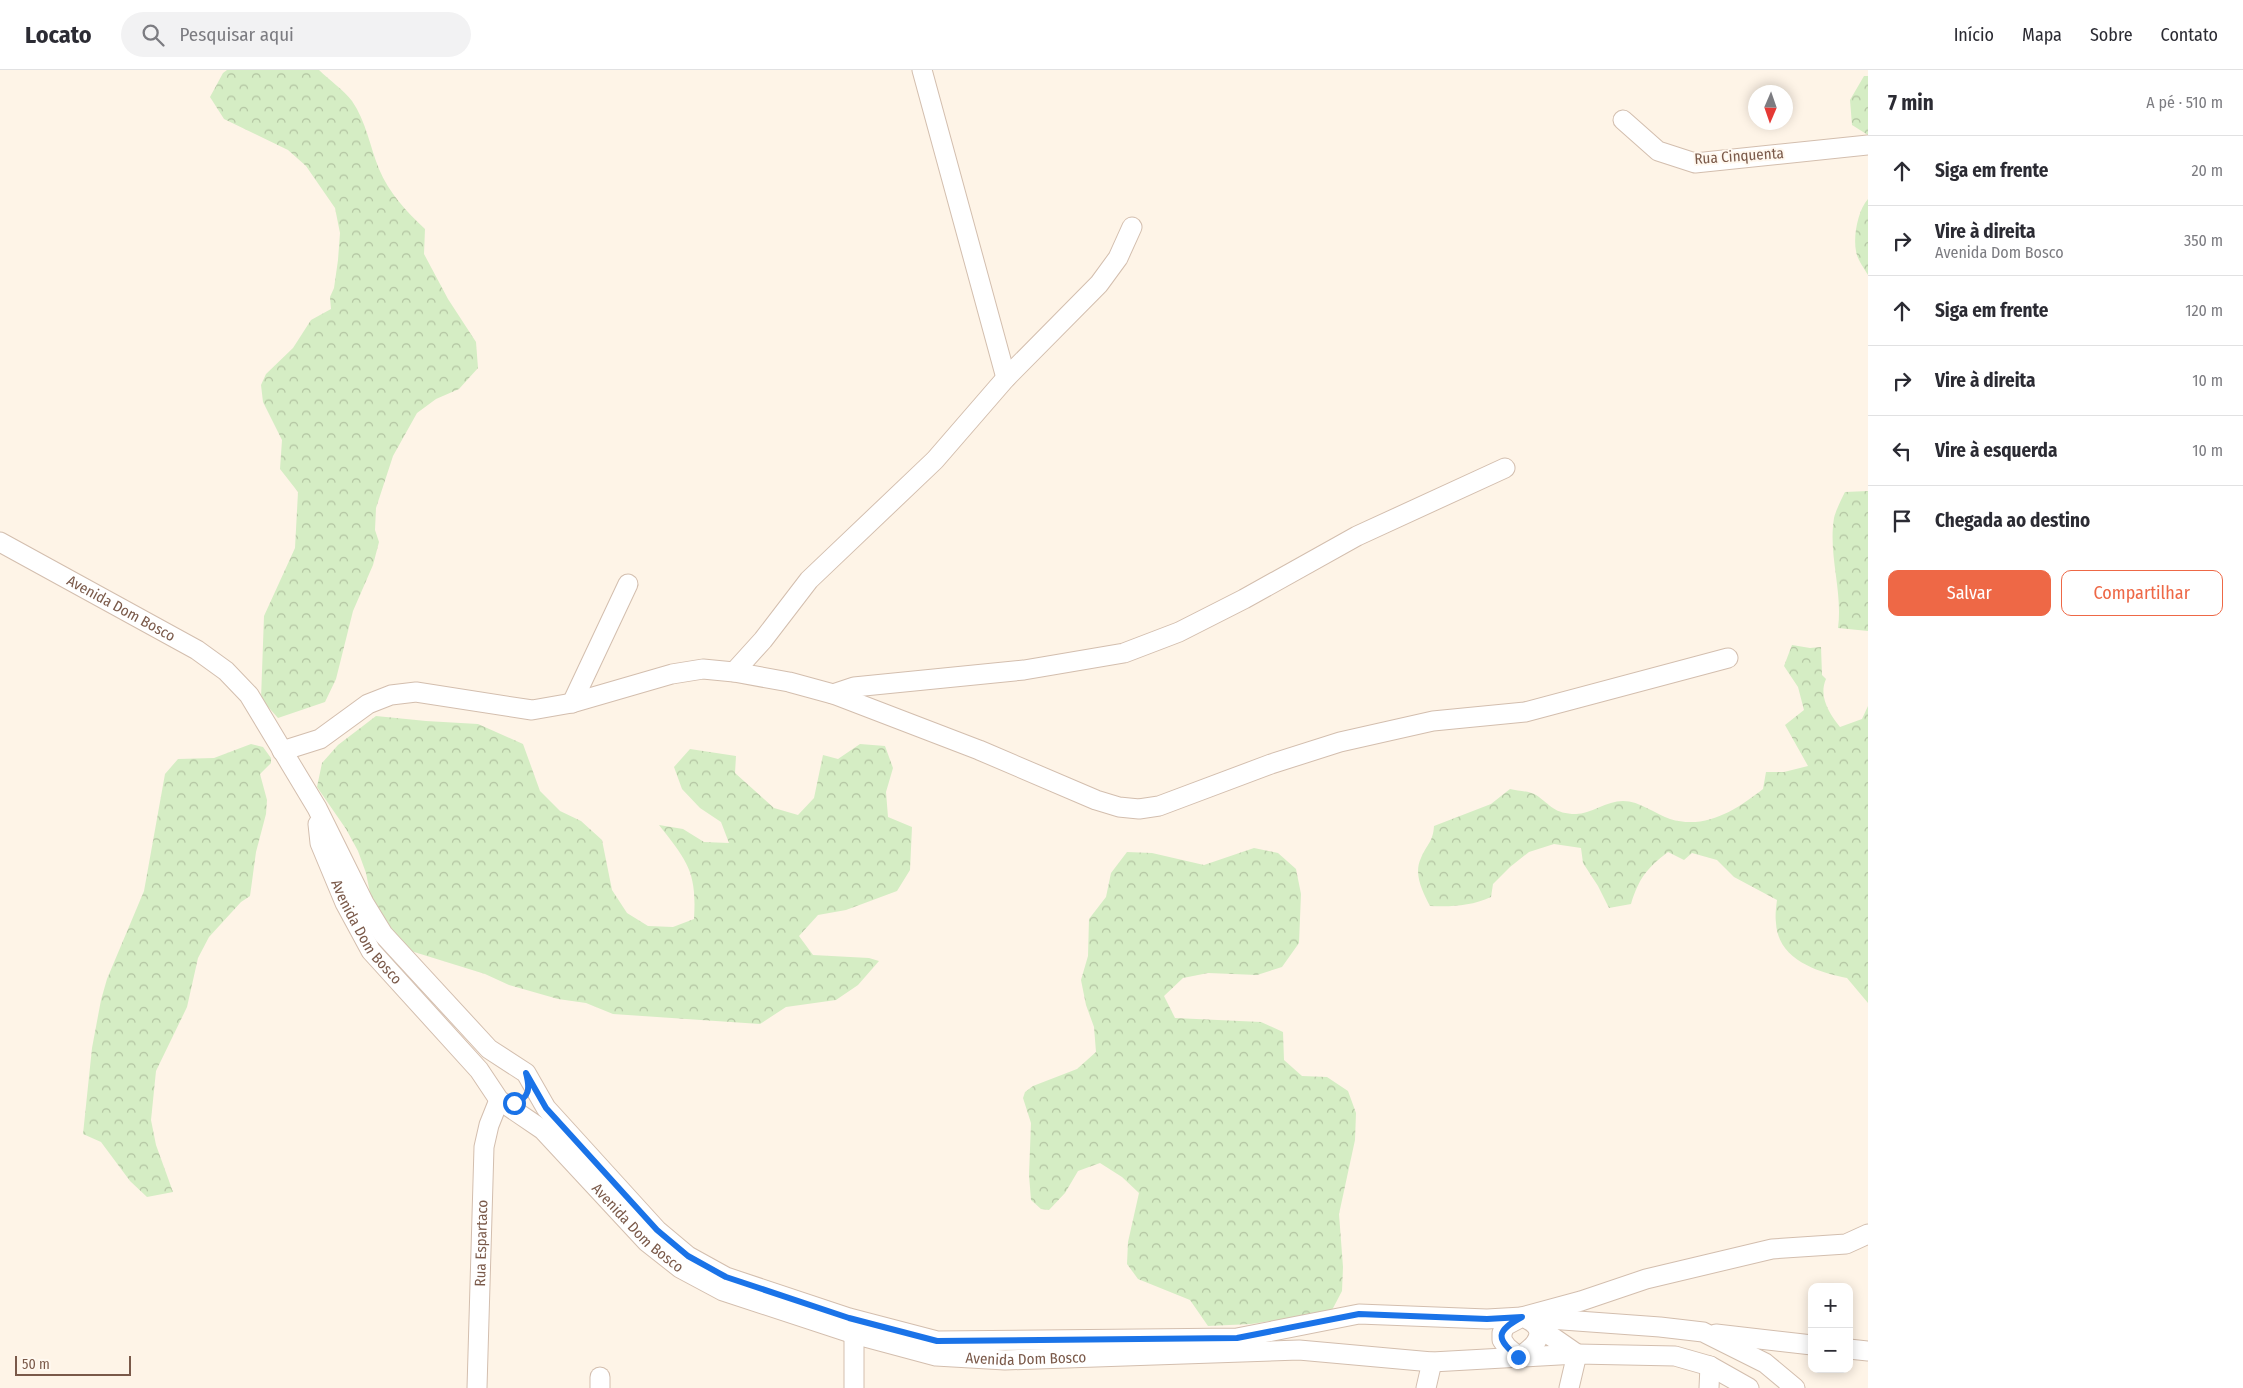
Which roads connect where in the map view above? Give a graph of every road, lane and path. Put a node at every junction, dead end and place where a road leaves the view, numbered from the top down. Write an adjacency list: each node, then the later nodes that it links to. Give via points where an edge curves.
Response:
1 (922, 70): 5 (street)
2 (1622, 120): 3 (street, Rua Cinquenta, via 1658,151 1695,162)
3 (1868, 145)
4 (1132, 227): 5 (street, via 1118,258 1099,284)
5 (1006, 378): 10 (street, via 935,460 809,580)
6 (1504, 468): 11 (street, via 1357,536 1179,632 1124,653 1024,670 854,687)
7 (0, 542): 13 (street, Avenida Dom Bosco, via 197,650 226,671 249,695)
8 (628, 584): 12 (street)
9 (1728, 658): 11 (street, via 1525,712 1433,720 1340,742 1159,806 1138,809 1096,800 979,750)
10 (734, 672): 11 (street); 12 (street, via 703,669 672,674)
11 (833, 694)
12 (572, 703): 13 (street, via 532,710 416,692 391,695 368,704 320,739)
13 (282, 751): 14 (street, Avenida Dom Bosco)
14 (317, 808): 15 (street, Avenida Dom Bosco, via 383,934 490,1049); 16 (street, Avenida Dom Bosco, via 320,844 345,903 371,951 479,1070)
15 (526, 1073): 16 (street, via 513,1069 503,1071 496,1086); 23 (street, Avenida Dom Bosco, via 546,1108 657,1230 688,1256 726,1277 849,1318 937,1341)
16 (499, 1100): 21 (street, Avenida Dom Bosco, via 543,1130 648,1242 680,1268 723,1291); 30 (street, Rua Espartaco, via 484,1147)
17 (1868, 1234): 18 (street, via 1846,1244 1772,1249 1646,1279)
18 (1522, 1317): 19 (street); 20 (street); 23 (street, via 1487,1319 1359,1314); 27 (street, via 1505,1326 1502,1333 1502,1340)
19 (1538, 1327): 26 (street); 27 (street, via 1536,1342)
20 (1703, 1332): 22 (street); 36 (street, via 1765,1363)
21 (854, 1334): 23 (street, Avenida Dom Bosco, via 936,1356 1005,1360); 31 (street)
22 (1808, 1345)
23 (1237, 1346): 28 (street)
24 (1853, 1349): 25 (street)
25 (1868, 1351)
26 (1577, 1354): 27 (street); 29 (street, via 1675,1356); 33 (street)
27 (1518, 1357): 28 (street)
28 (1432, 1362): 32 (street)
29 (1710, 1366): 34 (street); 35 (street)
30 (477, 1388)
31 (854, 1388)
32 (1426, 1388)
33 (1569, 1388)
34 (1709, 1388)
35 (1750, 1388)
36 (1795, 1388)

